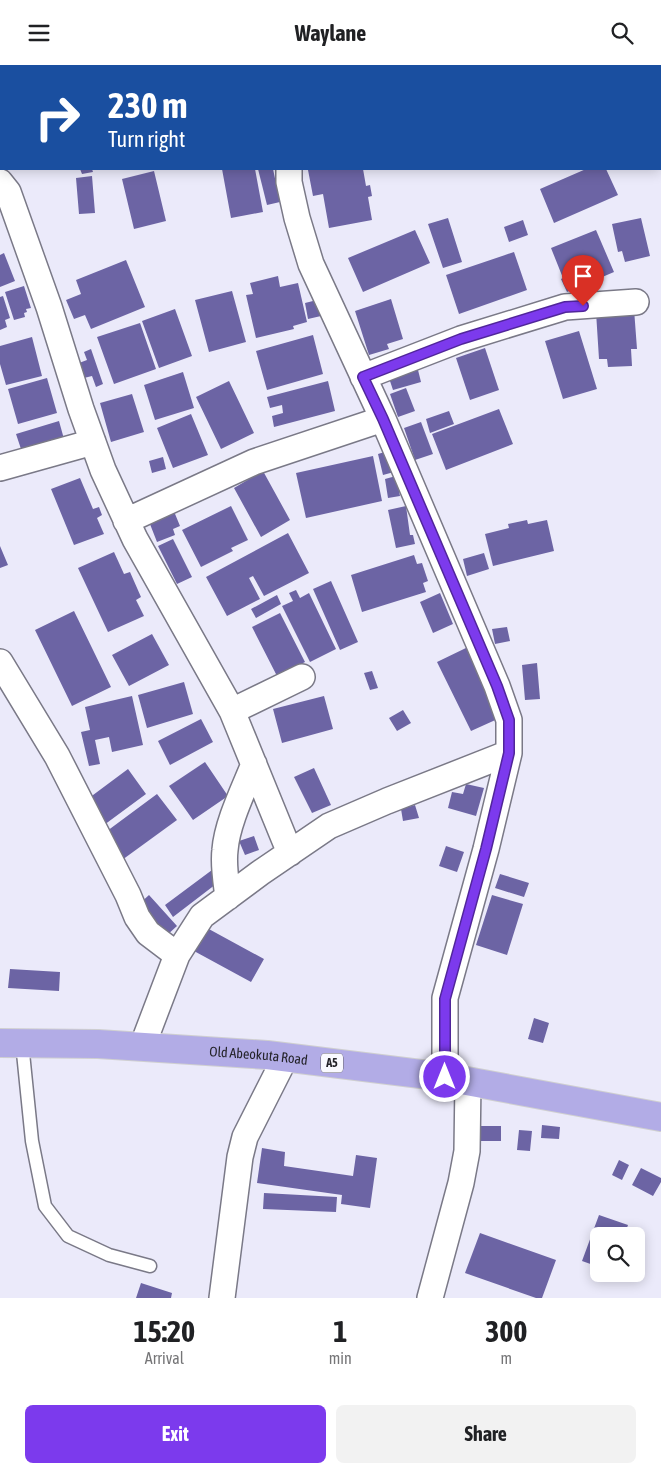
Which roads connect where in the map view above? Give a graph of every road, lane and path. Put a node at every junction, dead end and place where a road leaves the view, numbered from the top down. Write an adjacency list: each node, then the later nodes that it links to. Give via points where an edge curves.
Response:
1 (289, 170): 4 (street, via 296,218 311,264)
2 (7, 181): 6 (street)
3 (636, 302): 4 (street, via 565,307 461,339)
4 (363, 377): 5 (street)
5 (383, 419): 8 (street, via 254,462); 12 (street, via 497,686 509,720)
6 (93, 442): 7 (street); 8 (street)
7 (0, 468)
8 (126, 521): 11 (street)
9 (0, 662): 18 (street, via 57,756 137,917 148,933)
10 (302, 677): 11 (street)
11 (232, 711): 13 (street)
12 (509, 753): 16 (street, via 329,826); 22 (street, via 445,999)
13 (254, 764): 14 (street); 15 (street)
14 (233, 817): 15 (street); 17 (street, via 225,849)
15 (276, 818): 16 (street)
16 (290, 853): 17 (street)
17 (228, 897): 18 (street, via 202,916)
18 (177, 955): 20 (street)
19 (11, 1043): 20 (highway, Old Abeokuta Road / A5); 24 (lane, via 45,1206 68,1236 109,1255)
20 (142, 1047): 21 (highway, Old Abeokuta Road / A5)
21 (285, 1057): 22 (highway, Old Abeokuta Road / A5); 25 (street, via 246,1137 240,1157)
22 (456, 1079): 23 (highway, Old Abeokuta Road / A5); 26 (street, via 467,1151)
23 (661, 1117)
24 (150, 1266)
25 (222, 1298)
26 (430, 1298)

